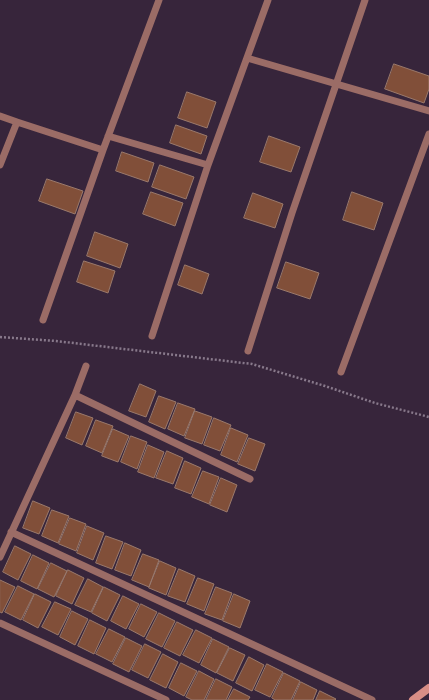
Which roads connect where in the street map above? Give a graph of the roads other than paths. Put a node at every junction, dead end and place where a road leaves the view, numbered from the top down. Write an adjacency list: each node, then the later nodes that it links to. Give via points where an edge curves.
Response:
1 (159, 0): 10 (lane)
2 (268, 0): 4 (lane)
3 (365, 0): 5 (lane)
4 (247, 58): 5 (lane); 13 (lane)
5 (336, 84): 6 (lane); 16 (lane)
6 (429, 111)
7 (0, 116): 8 (lane)
8 (16, 122): 11 (lane); 12 (lane)
9 (429, 134): 18 (lane)
10 (108, 136): 11 (lane); 13 (lane)
11 (103, 150): 14 (lane)
12 (0, 165)
13 (208, 165): 15 (lane)
14 (43, 320)
15 (152, 336)
16 (248, 351)
17 (86, 366): 19 (lane)
18 (342, 372)
19 (75, 395): 20 (lane); 21 (lane)
20 (250, 479)
21 (11, 532): 22 (lane); 26 (lane)
22 (0, 557)
23 (0, 623): 25 (lane)
24 (429, 688): 27 (street)
25 (166, 700)
26 (372, 700)
27 (413, 700)

